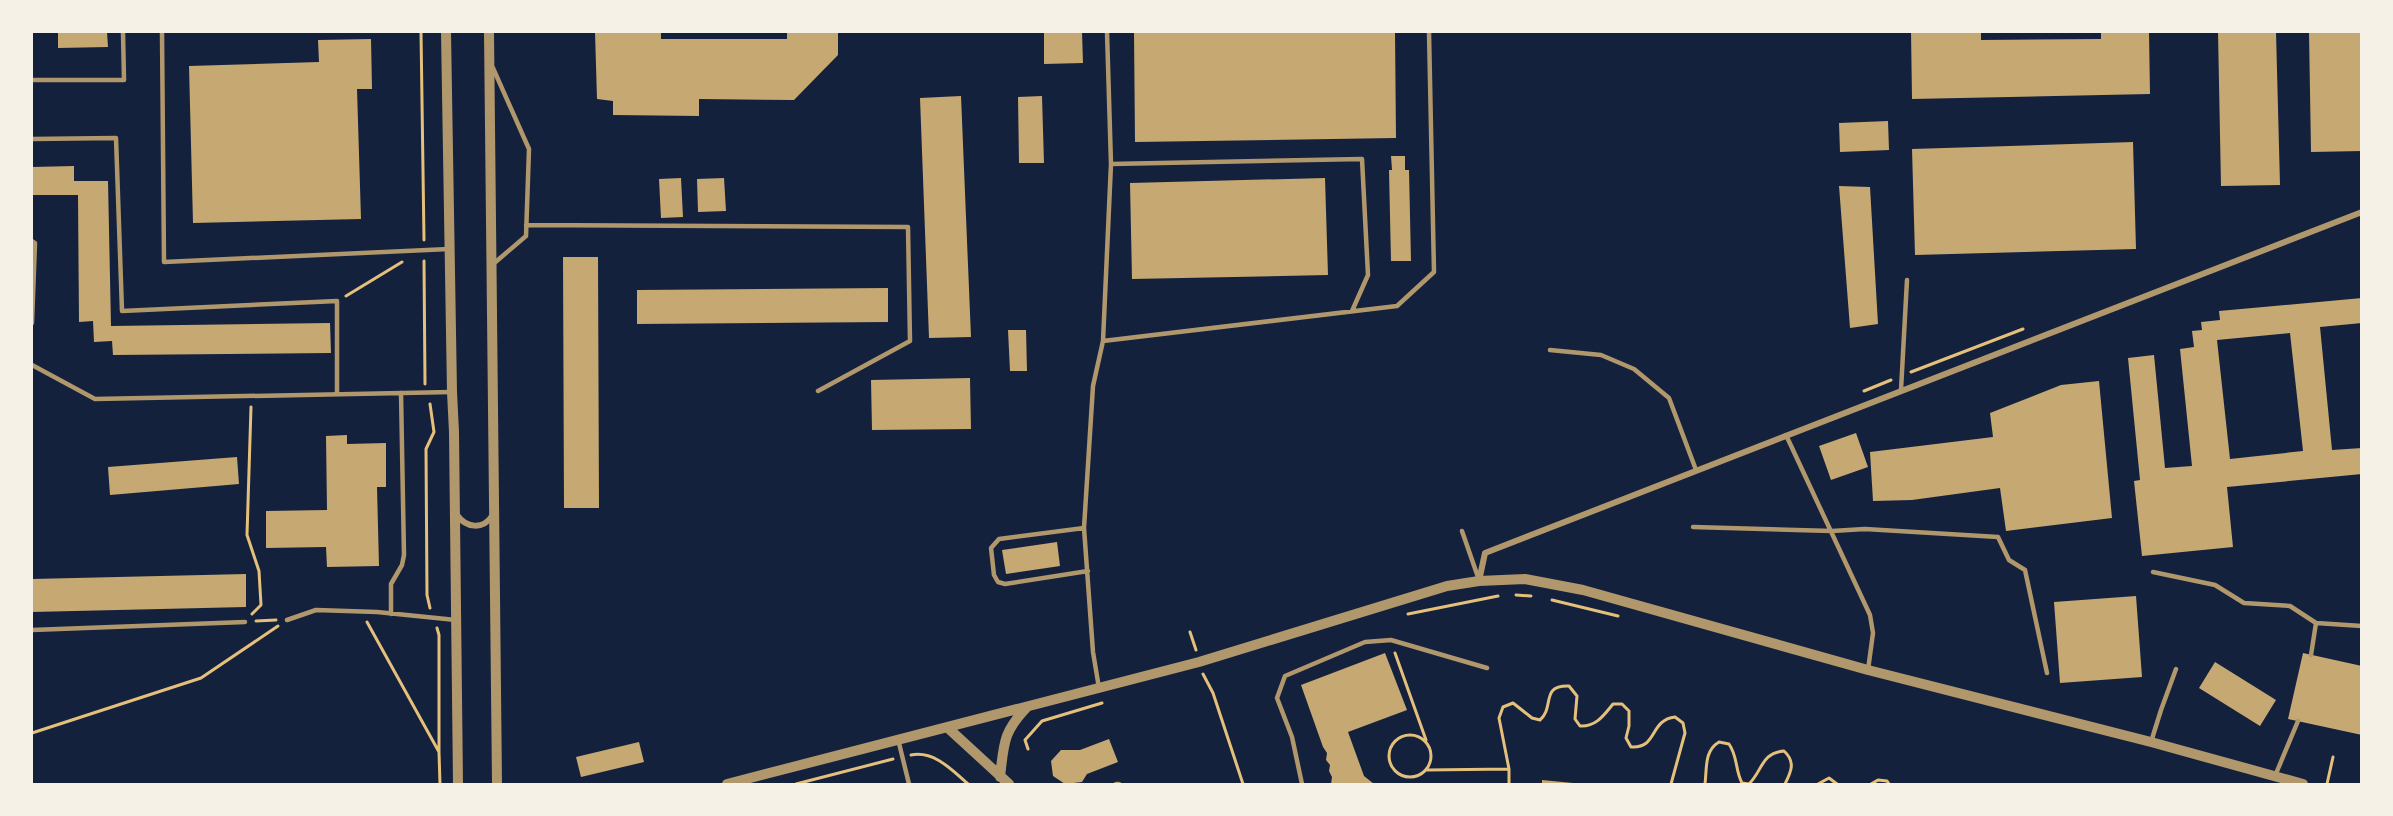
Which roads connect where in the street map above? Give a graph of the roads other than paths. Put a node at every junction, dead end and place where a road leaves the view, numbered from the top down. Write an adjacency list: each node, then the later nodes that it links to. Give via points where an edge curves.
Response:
1 (123, 32): 8 (lane, via 123,80)
2 (162, 32): 14 (lane, via 164,262)
3 (446, 32): 14 (street)
4 (489, 32): 7 (street)
5 (1107, 32): 10 (lane)
6 (1429, 32): 17 (lane, via 1434,272 1397,306)
7 (489, 60): 12 (lane, via 529,149); 15 (street)
8 (32, 80)
9 (32, 139): 25 (lane, via 116,138 122,311 337,301)
10 (1111, 164): 17 (lane, via 1362,159 1368,275); 19 (lane)
11 (2361, 212): 22 (street)
12 (526, 225): 15 (lane, via 526,236); 23 (lane, via 908,227 910,340)
13 (32, 242): 18 (lane)
14 (451, 249): 24 (street)
15 (490, 267): 30 (street)
16 (1907, 280): 22 (lane)
17 (1352, 311): 19 (lane)
18 (32, 323)
19 (1103, 341): 32 (lane, via 1093,386)
20 (1550, 350): 28 (lane, via 1602,355 1634,369 1669,398)
21 (32, 364): 25 (lane, via 95,399)
22 (1901, 390): 27 (street)
23 (818, 391)
24 (452, 392): 26 (lane); 29 (street)
25 (337, 393): 26 (lane)
26 (401, 393): 38 (lane, via 404,555 392,584)
27 (1786, 435): 28 (street); 34 (lane)
28 (1696, 470): 37 (street, via 1485,553)
29 (455, 506): 30 (street, via 464,523 477,526 489,520); 40 (street)
30 (494, 507): 59 (street)
31 (1693, 526): 34 (lane)
32 (1084, 528): 35 (lane); 35 (lane, via 999,539 991,548 994,575 1005,585)
33 (1462, 531): 37 (lane)
34 (1832, 531): 48 (lane, via 1870,615 1873,633); 49 (lane, via 1864,529 1998,537 2009,560 2025,570)
35 (1088, 571): 50 (lane)
36 (2153, 572): 42 (lane, via 2215,585 2244,603 2290,606)
37 (1479, 581): 48 (street, via 1525,579 1583,590); 50 (street, via 1415,594 1199,662)
38 (391, 614): 39 (lane, via 316,610); 40 (lane)
39 (287, 620)
40 (456, 620): 58 (street)
41 (245, 622): 44 (lane)
42 (2316, 623): 43 (lane); 45 (lane)
43 (2361, 626)
44 (32, 630)
45 (2311, 655)
46 (1487, 668): 62 (lane, via 1391,640 1365,642 1285,676 1277,698 1292,737)
47 (2176, 669): 55 (lane)
48 (1868, 670): 55 (street)
49 (2047, 673)
50 (1099, 688): 51 (street)
51 (1027, 707): 53 (street); 57 (street, via 1011,723 1004,741)
52 (2298, 721): 56 (lane)
53 (948, 728): 54 (street); 57 (street)
54 (898, 739): 60 (street); 61 (lane)
55 (2151, 742): 56 (street)
56 (2275, 776): 63 (street)
57 (1005, 781)
58 (458, 784)
59 (497, 784)
60 (727, 784)
61 (909, 784)
62 (1302, 784)
63 (2303, 784)

